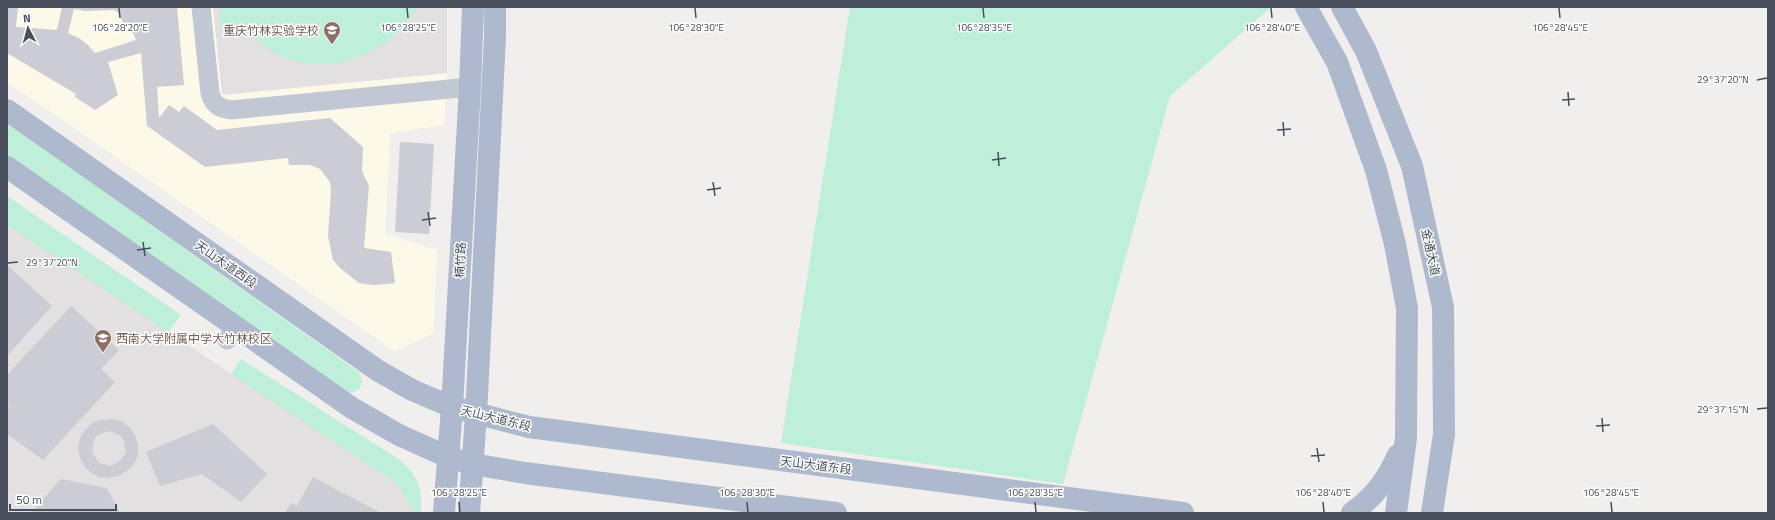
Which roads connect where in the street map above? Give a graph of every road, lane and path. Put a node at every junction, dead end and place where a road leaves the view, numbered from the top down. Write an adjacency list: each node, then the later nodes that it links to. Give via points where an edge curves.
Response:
1 (201, 7): 6 (lane, via 210,93 212,100 220,108 231,110)
2 (473, 7): 6 (main road, 楠竹路)
3 (495, 7): 10 (main road, 楠竹路)
4 (1306, 7): 11 (main road, via 1337,62 1376,170 1395,244 1407,308)
5 (1342, 7): 20 (main road, 金通大道, via 1366,51 1412,166 1443,308 1444,434)
6 (470, 87): 9 (main road, 楠竹路)
7 (7, 110): 9 (main road, 天山大道西段, via 377,370 412,390)
8 (7, 167): 12 (main road, via 233,333 398,435)
9 (452, 407): 10 (main road, 天山大道东段); 12 (main road, 楠竹路)
10 (476, 415): 13 (main road, 楠竹路); 17 (main road, 天山大道东段, via 537,428)
11 (1406, 438): 18 (main road, via 1381,488); 19 (main road)
12 (448, 457): 13 (main road); 14 (main road, 楠竹路)
13 (472, 464): 15 (main road, 楠竹路); 16 (main road)
14 (444, 513)
15 (469, 513)
16 (836, 513)
17 (1183, 513)
18 (1352, 513)
19 (1396, 513)
20 (1432, 513)

